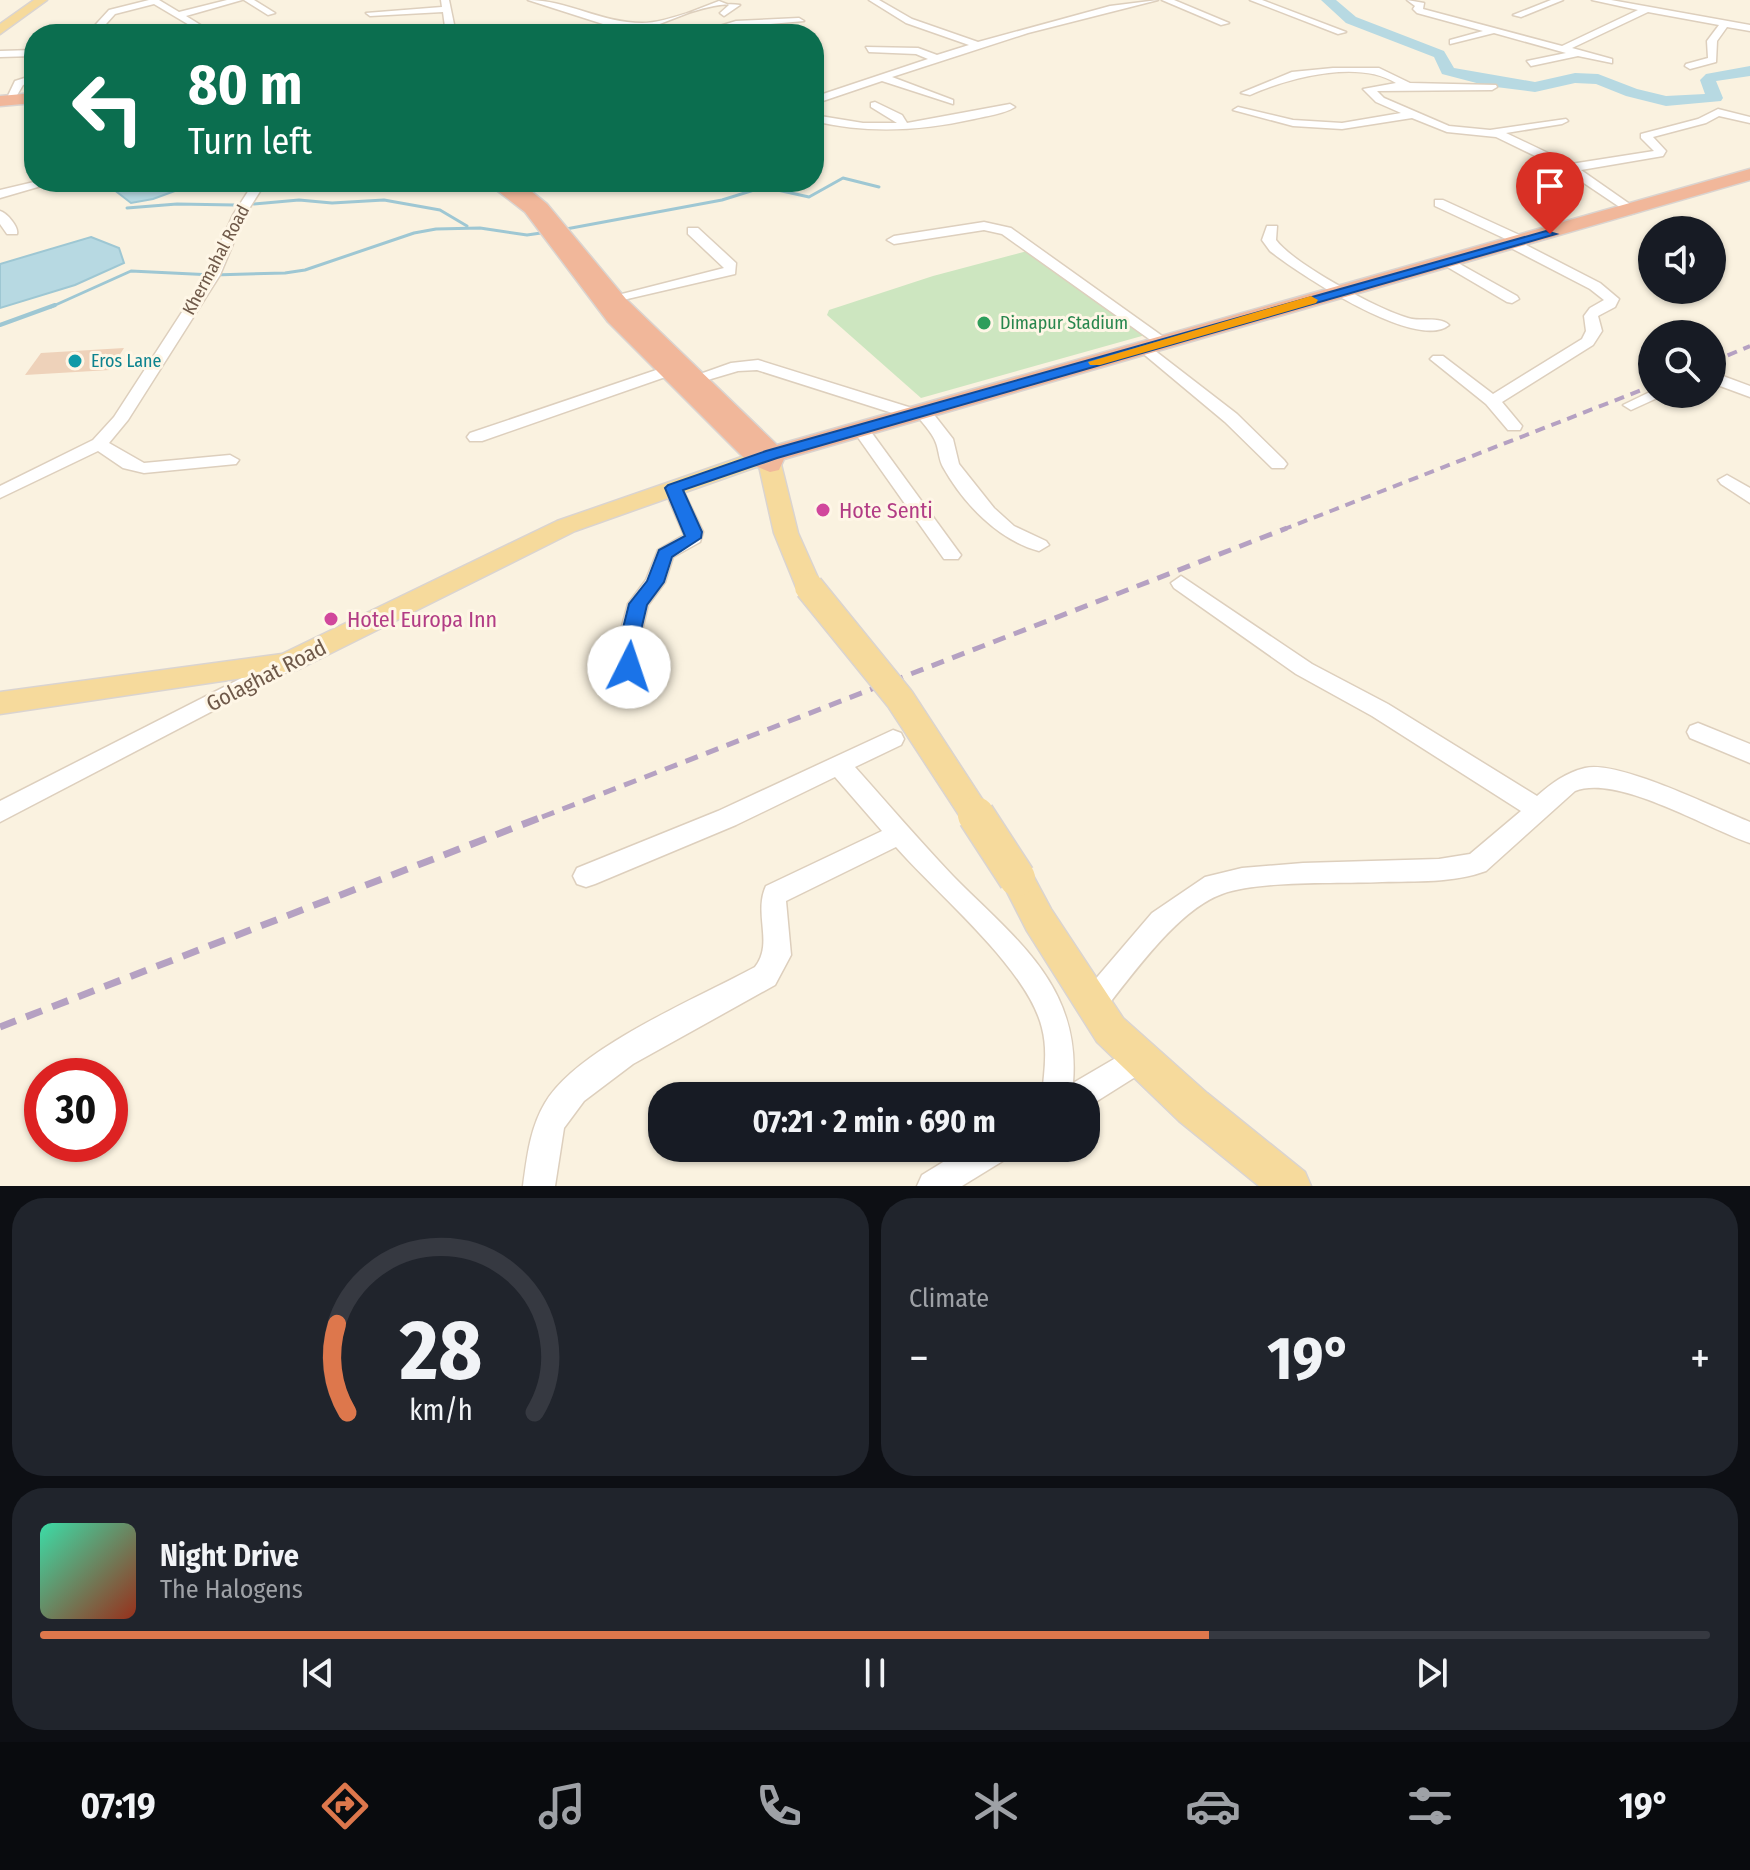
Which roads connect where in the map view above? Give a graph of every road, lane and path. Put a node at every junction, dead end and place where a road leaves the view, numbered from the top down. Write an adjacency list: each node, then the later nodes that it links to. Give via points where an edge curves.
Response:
1 (34, 0): 37 (main road)
2 (41, 0): 37 (main road)
3 (238, 0): 26 (street)
4 (249, 0): 23 (street)
5 (532, 0): 21 (street)
6 (587, 0): 21 (street)
7 (715, 0): 35 (street)
8 (723, 0): 25 (street, via 736,5)
9 (873, 0): 42 (street, via 909,21)
10 (1100, 0): 20 (street)
11 (1154, 0): 18 (street)
12 (1166, 0): 29 (street)
13 (1254, 0): 40 (street)
14 (1411, 0): 39 (street, via 1421,5 1418,11)
15 (1559, 0): 27 (street)
16 (1596, 0): 22 (street)
17 (154, 1): 26 (street); 31 (street, via 115,10)
18 (1134, 2): 20 (street)
19 (446, 4): 24 (street); 33 (street)
20 (1118, 7): 42 (street)
21 (558, 9): 34 (street)
22 (1648, 9): 30 (street); 44 (street)
23 (271, 13)
24 (370, 13)
25 (724, 13)
26 (177, 15): 32 (street)
27 (1518, 15)
28 (799, 21): 36 (street)
29 (1224, 23)
30 (1725, 23): 38 (street); 51 (street, via 1712,41 1713,60)
31 (102, 24)
32 (192, 24)
33 (449, 24)
34 (627, 24)
35 (649, 24)
36 (736, 24)
37 (0, 27)
38 (1750, 28)
39 (1492, 31): 41 (street); 44 (street)
40 (1341, 32)
41 (1453, 42)
42 (977, 45): 48 (street)
43 (869, 49): 48 (street, via 918,51)
44 (1563, 49): 46 (street)
45 (24, 53): 47 (street)
46 (1577, 53): 49 (street); 50 (street)
47 (0, 54)
48 (935, 58): 52 (street)
49 (1609, 61)
50 (1531, 63)
51 (1690, 66)
52 (882, 77): 57 (street); 60 (street)
53 (24, 81): 59 (street)
54 (1407, 86): 55 (street); 56 (street, via 1380,70 1327,69 1288,75); 64 (street, via 1368,89)
55 (1492, 87)
56 (1246, 93)
57 (824, 97)
58 (24, 100): 59 (highway)
59 (3, 101)
60 (949, 102)
61 (875, 105): 68 (street)
62 (1010, 107): 68 (street)
63 (1238, 110): 64 (street, via 1293,123 1342,126)
64 (1411, 115): 69 (street, via 1447,129)
65 (1750, 120): 70 (street, via 1718,112 1645,136 1659,154)
66 (824, 121): 68 (street, via 856,129)
67 (1562, 121): 69 (street)
68 (904, 126)
69 (1496, 134): 70 (street)
70 (1570, 168): 78 (street)
71 (1750, 174): 78 (highway)
72 (24, 188): 76 (street)
73 (254, 192): 103 (street, Khermahal Road, via 213,275)
74 (508, 192): 92 (highway, via 534,211 598,295)
75 (523, 192): 88 (highway, via 556,223)
76 (0, 194)
77 (1439, 203): 84 (street)
78 (1630, 210): 84 (highway)
79 (0, 215): 81 (street)
80 (1272, 229): 86 (street, via 1269,240 1277,252)
81 (12, 231)
82 (693, 231): 88 (street, via 731,266 730,271)
83 (894, 240): 90 (street, via 984,226 1006,231)
84 (1518, 243): 85 (highway); 96 (street, via 1612,299 1591,316 1594,331 1588,342)
85 (1449, 262): 86 (highway); 87 (street)
86 (1342, 291): 89 (street, via 1404,322); 90 (highway)
87 (1512, 299)
88 (615, 300): 93 (highway)
89 (1442, 325)
90 (1155, 346): 99 (highway); 106 (street)
91 (1438, 359): 96 (street)
92 (668, 371): 102 (street); 104 (highway)
93 (694, 379): 99 (street, via 758,365); 104 (highway)
94 (1726, 383): 95 (street)
95 (1750, 392)
96 (1492, 401): 100 (street)
97 (1638, 402): 98 (street)
98 (1631, 405)
99 (918, 412): 101 (highway); 111 (street, via 944,439 950,465 987,512 1007,530)
100 (1514, 426)
101 (860, 429): 104 (highway); 112 (street)
102 (476, 437)
103 (99, 444): 105 (street, via 144,468); 109 (street, Khermahal Road)
104 (767, 459): 108 (main road, Golaghat Road); 126 (main road, bridge, via 786,533 809,587 900,699 1017,878)
105 (230, 460)
106 (1278, 464)
107 (1727, 480): 110 (street)
108 (673, 488): 114 (main road, Golaghat Road, via 566,526); 115 (street, via 693,538 661,560 655,582 634,612 625,656 629,667)
109 (0, 493)
110 (1750, 497)
111 (1039, 545)
112 (951, 555)
113 (1181, 583): 121 (street, via 1304,669)
114 (287, 663): 116 (main road); 122 (street, Golaghat Road)
115 (655, 678)
116 (0, 703)
117 (1698, 732): 119 (street)
118 (893, 739): 120 (street)
119 (1750, 754)
120 (839, 765): 124 (street); 125 (street, via 665,846)
121 (1539, 810): 123 (street, via 1567,784 1588,776 1618,779); 126 (street, via 1477,864 1214,885 1161,921)
122 (0, 812)
123 (1750, 833)
124 (900, 834): 128 (street, via 1042,991 1062,1053); 132 (street, via 775,894 779,950 775,966 765,976 608,1064 575,1089 547,1132)
125 (586, 876)
126 (1091, 1005): 127 (main road)
127 (1138, 1059): 129 (street); 131 (main road)
128 (1059, 1082)
129 (1100, 1083)
130 (972, 1162): 133 (street)
131 (1274, 1181)
132 (539, 1186)
133 (933, 1186)

